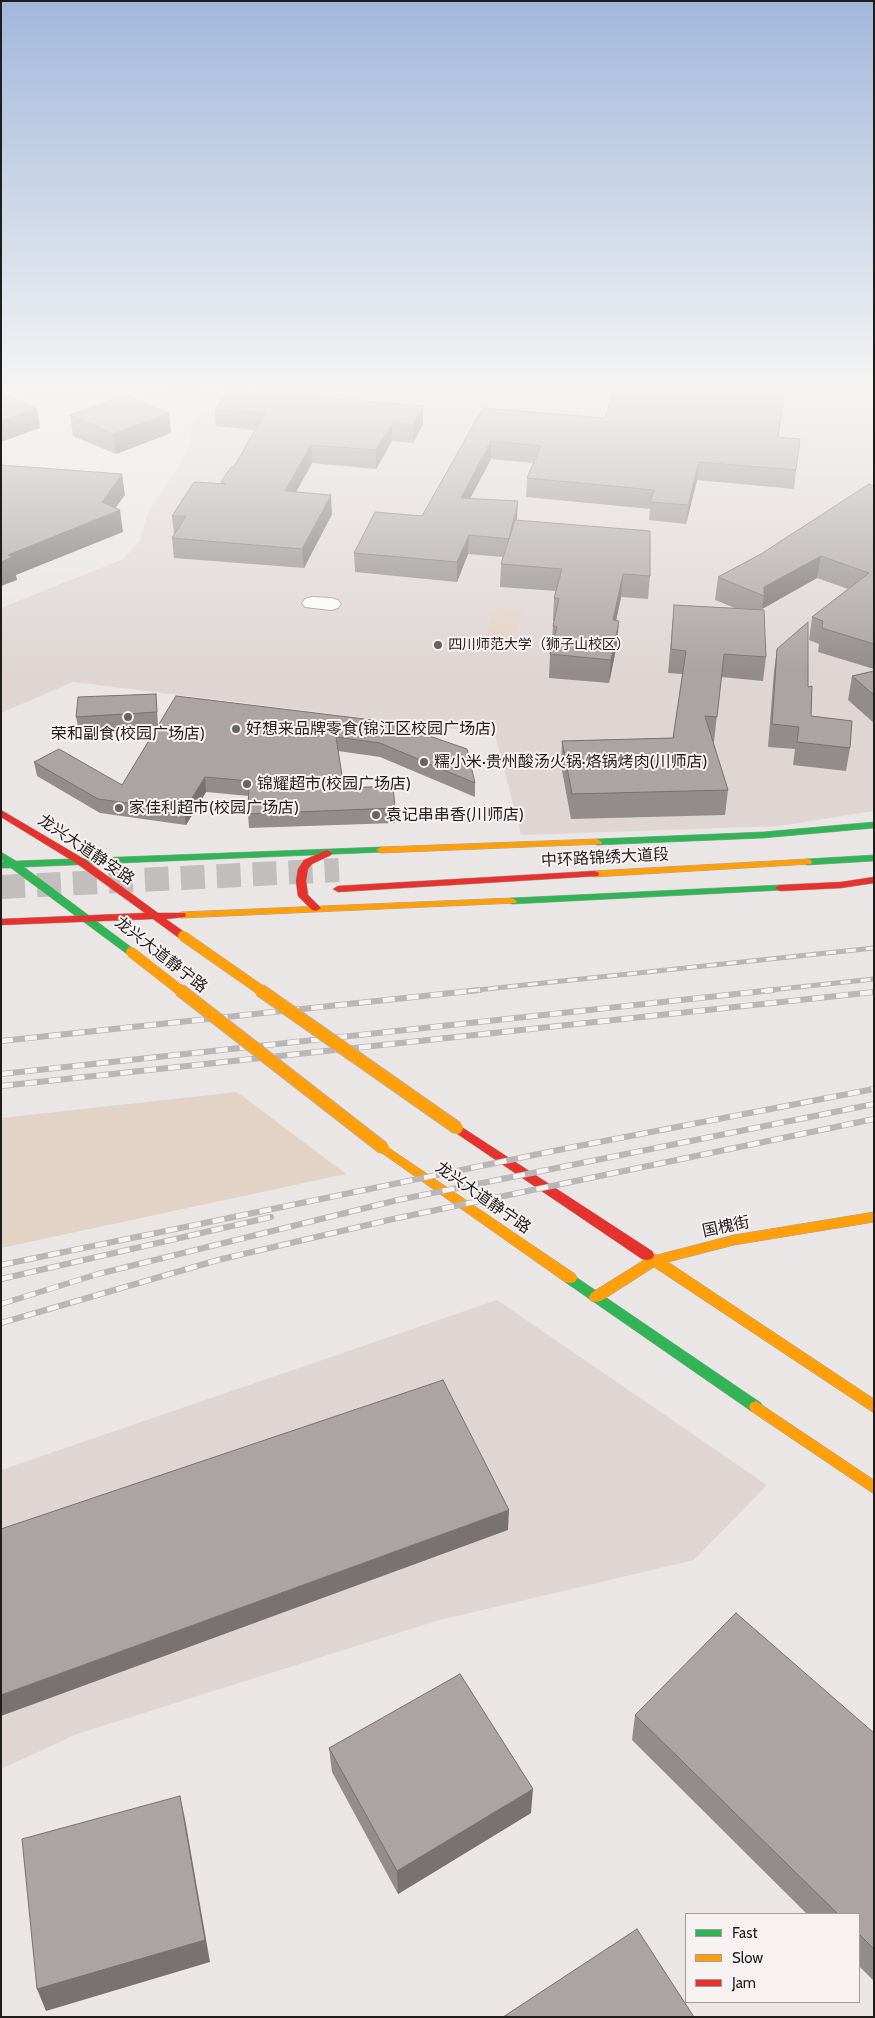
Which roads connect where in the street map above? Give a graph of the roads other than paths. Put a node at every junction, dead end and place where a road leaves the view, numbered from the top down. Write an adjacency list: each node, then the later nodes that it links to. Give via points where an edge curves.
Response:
1 (1, 813): 6 (main road, 龙兴大道静安路)
2 (874, 825): 3 (main road, via 763,835)
3 (327, 853): 6 (main road); 11 (main road, via 303,868 304,896)
4 (1, 855): 7 (main road)
5 (874, 858): 10 (main road, 中环路锦绣大道段)
6 (80, 861): 7 (main road); 12 (main road, 龙兴大道静安路)
7 (14, 864): 8 (main road); 13 (main road)
8 (1, 865)
9 (874, 880): 11 (main road, via 840,885 633,896)
10 (338, 889)
11 (316, 908): 12 (main road)
12 (152, 916): 13 (main road); 16 (main road, 龙兴大道静宁路, bridge)
13 (86, 918): 14 (main road); 17 (main road, 龙兴大道静宁路, bridge, via 383,1148)
14 (1, 922)
15 (874, 1217): 16 (main road, 国槐街, via 734,1240)
16 (652, 1261): 17 (main road, 国槐街); 18 (main road, 龙兴大道静宁路)
17 (596, 1297): 19 (main road, 龙兴大道静宁路)
18 (874, 1407)
19 (874, 1488)

